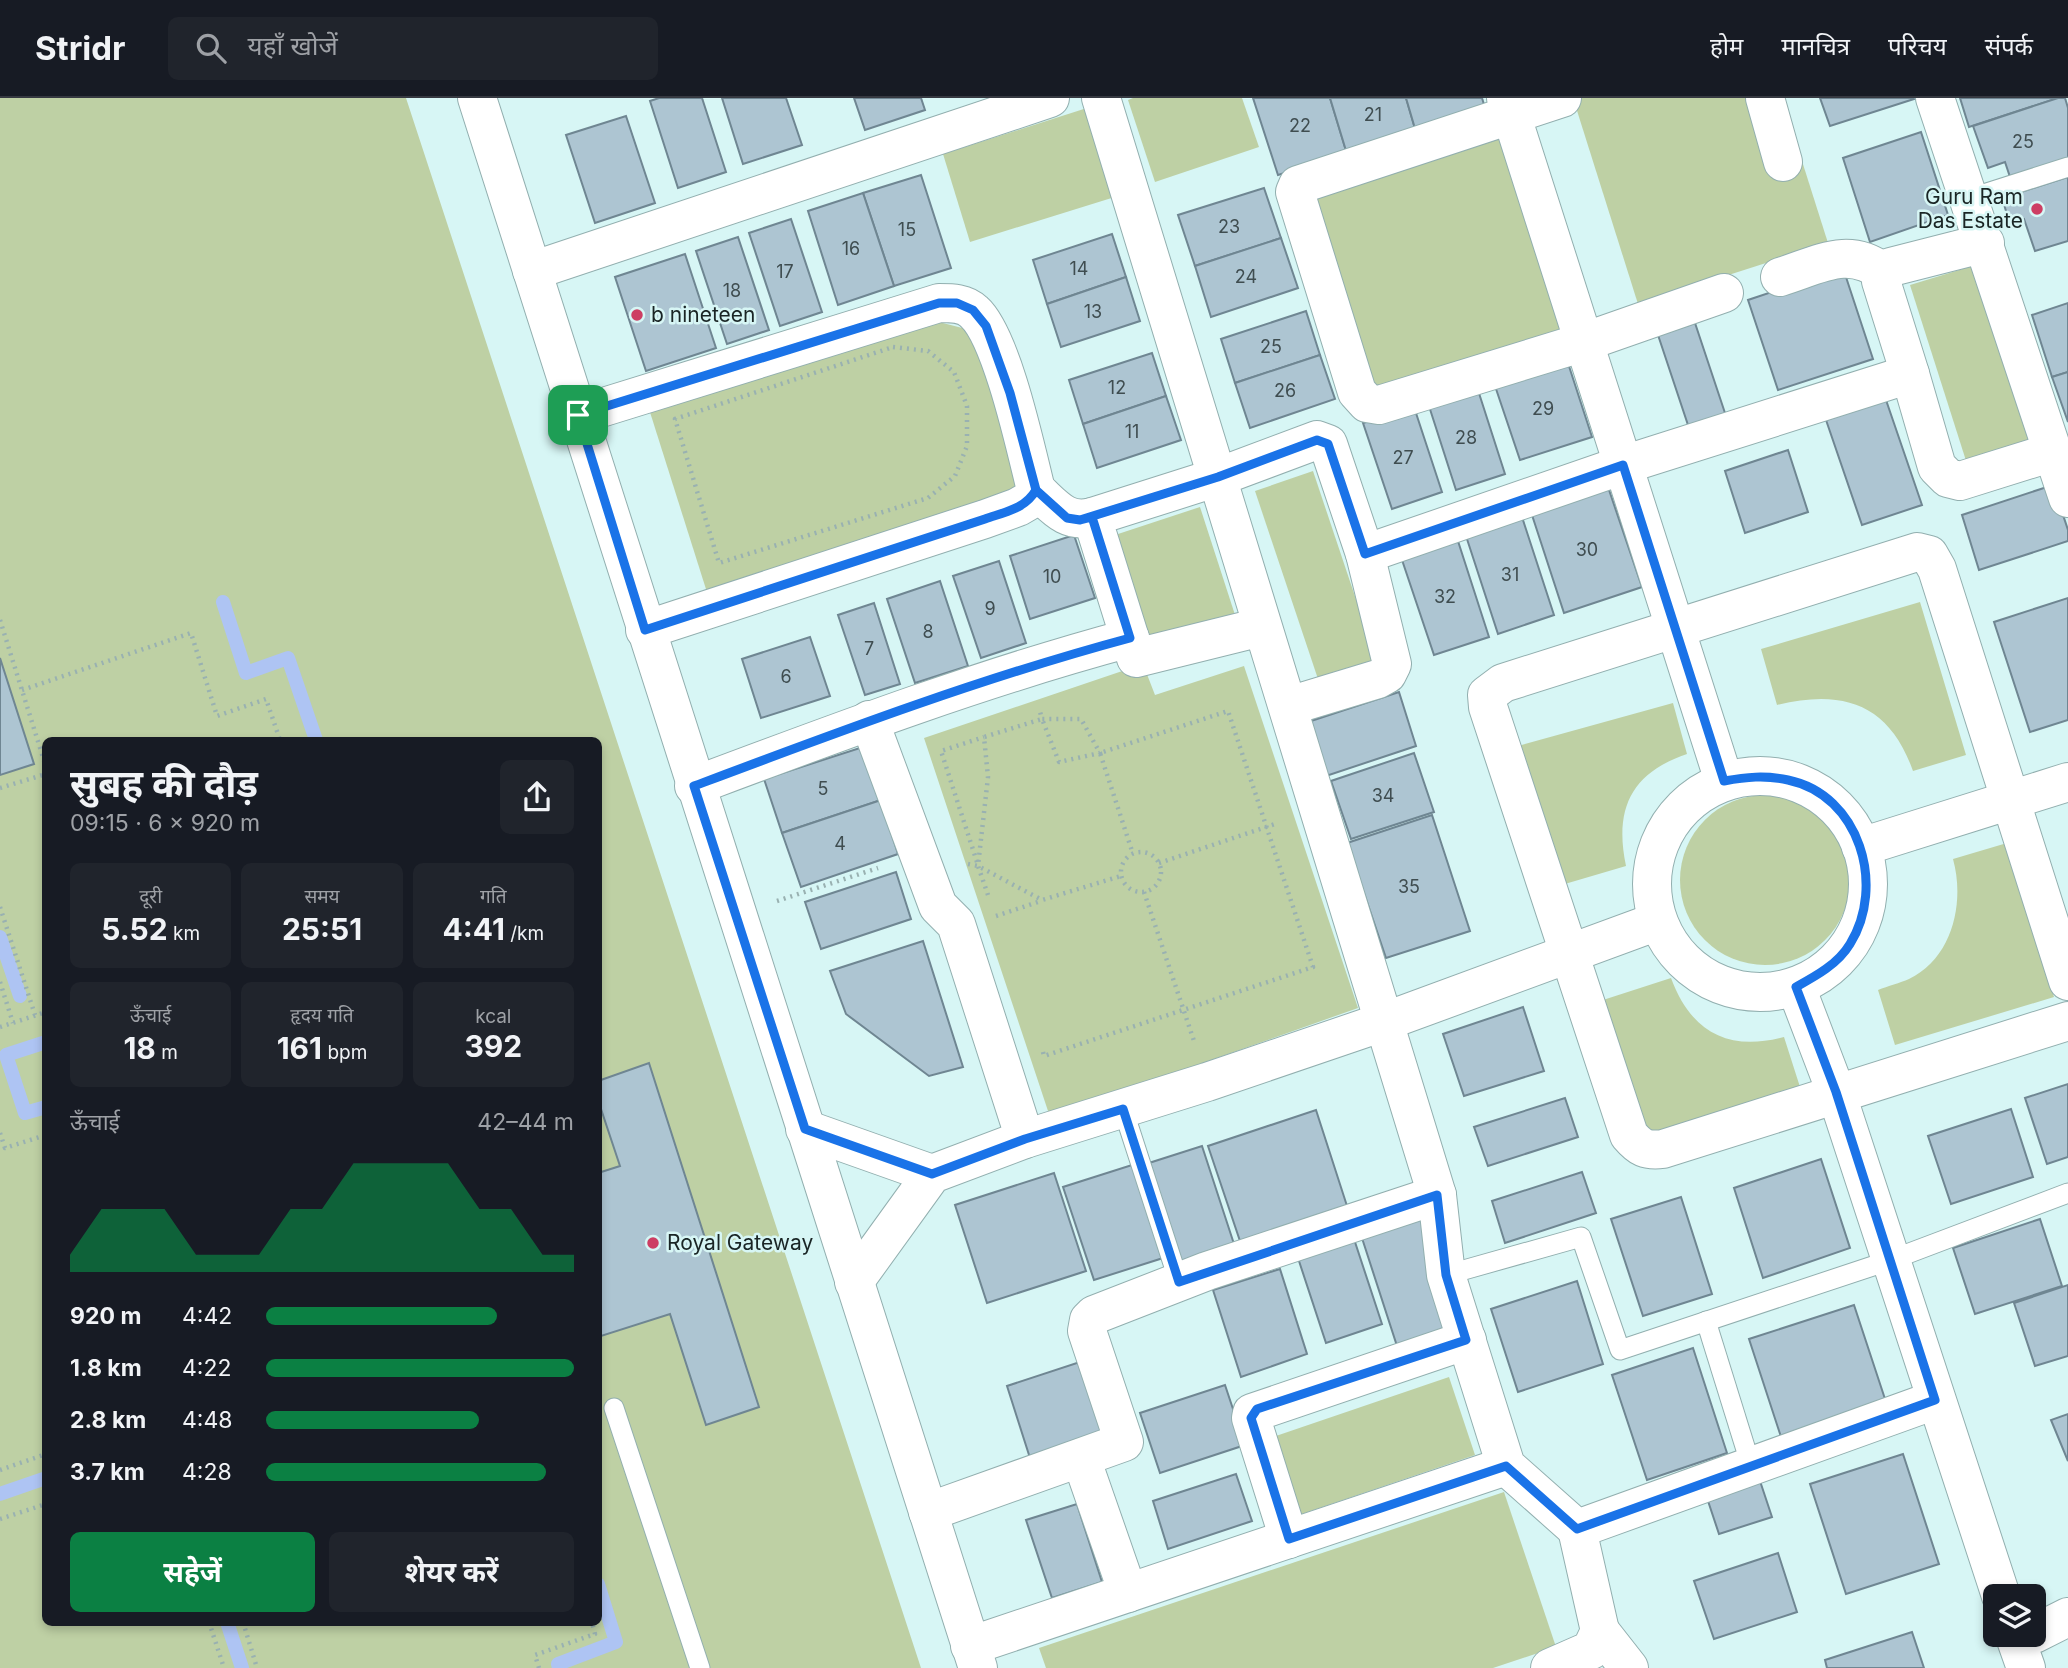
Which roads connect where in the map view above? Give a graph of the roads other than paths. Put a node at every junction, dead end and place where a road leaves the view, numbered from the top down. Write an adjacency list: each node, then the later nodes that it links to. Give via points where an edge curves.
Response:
1 (477, 98): 13 (street)
2 (1050, 98): 7 (street)
3 (1101, 98): 23 (street)
4 (1562, 98): 8 (street)
5 (1765, 98): 9 (street)
6 (1935, 98): 11 (street)
7 (999, 106): 13 (street)
8 (1509, 107): 17 (street); 17 (street, via 1298,185 1295,192 1357,392 1367,403 1379,405)
9 (1783, 162)
10 (2068, 167): 11 (lane)
11 (1971, 198): 12 (street)
12 (1985, 243): 14 (street, via 1891,267); 21 (street)
13 (533, 271): 20 (street)
14 (1884, 273): 15 (street, via 1859,258 1842,258); 18 (street, via 1881,281)
15 (1780, 277)
16 (1724, 293): 17 (street)
17 (1584, 342): 22 (street)
18 (1907, 365): 19 (street); 21 (street, via 1937,467 1948,478 1961,481); 22 (street)
19 (1815, 384)
20 (578, 415): 24 (street, via 939,303 957,303 973,310 986,326); 30 (street)
21 (2053, 452): 25 (street)
22 (1623, 465): 27 (street); 29 (street)
23 (1218, 477): 26 (street); 27 (street, via 1324,440); 28 (street)
24 (1036, 490): 26 (street, via 1067,518); 30 (street, via 1018,507 985,519)
25 (2068, 498)
26 (1092, 517): 31 (street)
27 (1365, 554): 32 (street, via 1391,668 1378,678)
28 (1261, 627): 31 (street, via 1136,658); 32 (street)
29 (1675, 628): 34 (street); 37 (street, via 1917,552 1929,555); 40 (street, via 1503,683 1487,695)
30 (645, 630): 36 (street)
31 (1130, 638): 33 (street, via 1057,657)
32 (1289, 706): 43 (street)
33 (869, 720): 36 (street); 48 (street, via 938,906 956,924)
34 (1724, 781): 38 (street, via 1757,775 1790,780 1820,795 1845,818); 39 (street, via 1694,798 1660,843 1651,888)
35 (2068, 782): 37 (street)
36 (694, 786): 47 (street)
37 (2013, 799): 38 (street); 41 (street)
38 (1861, 847): 42 (street, via 1868,880 1864,915 1849,946 1825,970)
39 (1658, 921): 40 (street); 42 (street, via 1674,951 1699,974 1730,988 1763,993)
40 (1570, 954): 43 (street); 45 (street, via 1629,1135 1638,1146 1664,1149)
41 (2068, 981)
42 (1796, 987): 45 (street)
43 (1386, 1021): 46 (street); 51 (street)
44 (2068, 1021): 45 (street)
45 (1836, 1092): 52 (street)
46 (1123, 1109): 48 (street); 55 (lane)
47 (805, 1129): 49 (street); 54 (street)
48 (1025, 1139): 49 (street)
49 (932, 1174): 54 (street)
50 (2068, 1193): 52 (lane)
51 (1437, 1195): 53 (street); 55 (street)
52 (1891, 1260): 56 (lane); 58 (street)
53 (1446, 1275): 56 (lane, via 1581,1237 1620,1350); 57 (street)
54 (855, 1282): 63 (street)
55 (1179, 1282): 60 (street, via 1089,1320 1087,1331 1124,1441)
56 (1706, 1321): 62 (lane)
57 (1466, 1340): 61 (street); 65 (street, via 1252,1413)
58 (1935, 1400): 62 (street); 66 (street)
59 (614, 1408): 72 (lane)
60 (1081, 1458): 63 (street); 67 (street)
61 (1506, 1466): 64 (street); 65 (street)
62 (1751, 1466): 64 (street)
63 (928, 1512): 71 (street)
64 (1577, 1529): 70 (street)
65 (1289, 1539): 67 (street)
66 (1997, 1584)
67 (1128, 1593): 71 (street)
68 (2068, 1617): 69 (street)
69 (2046, 1630)
70 (1600, 1631): 73 (street, via 1591,1650); 74 (street)
71 (974, 1657)
72 (700, 1668)
73 (1550, 1668)
74 (1629, 1668)

